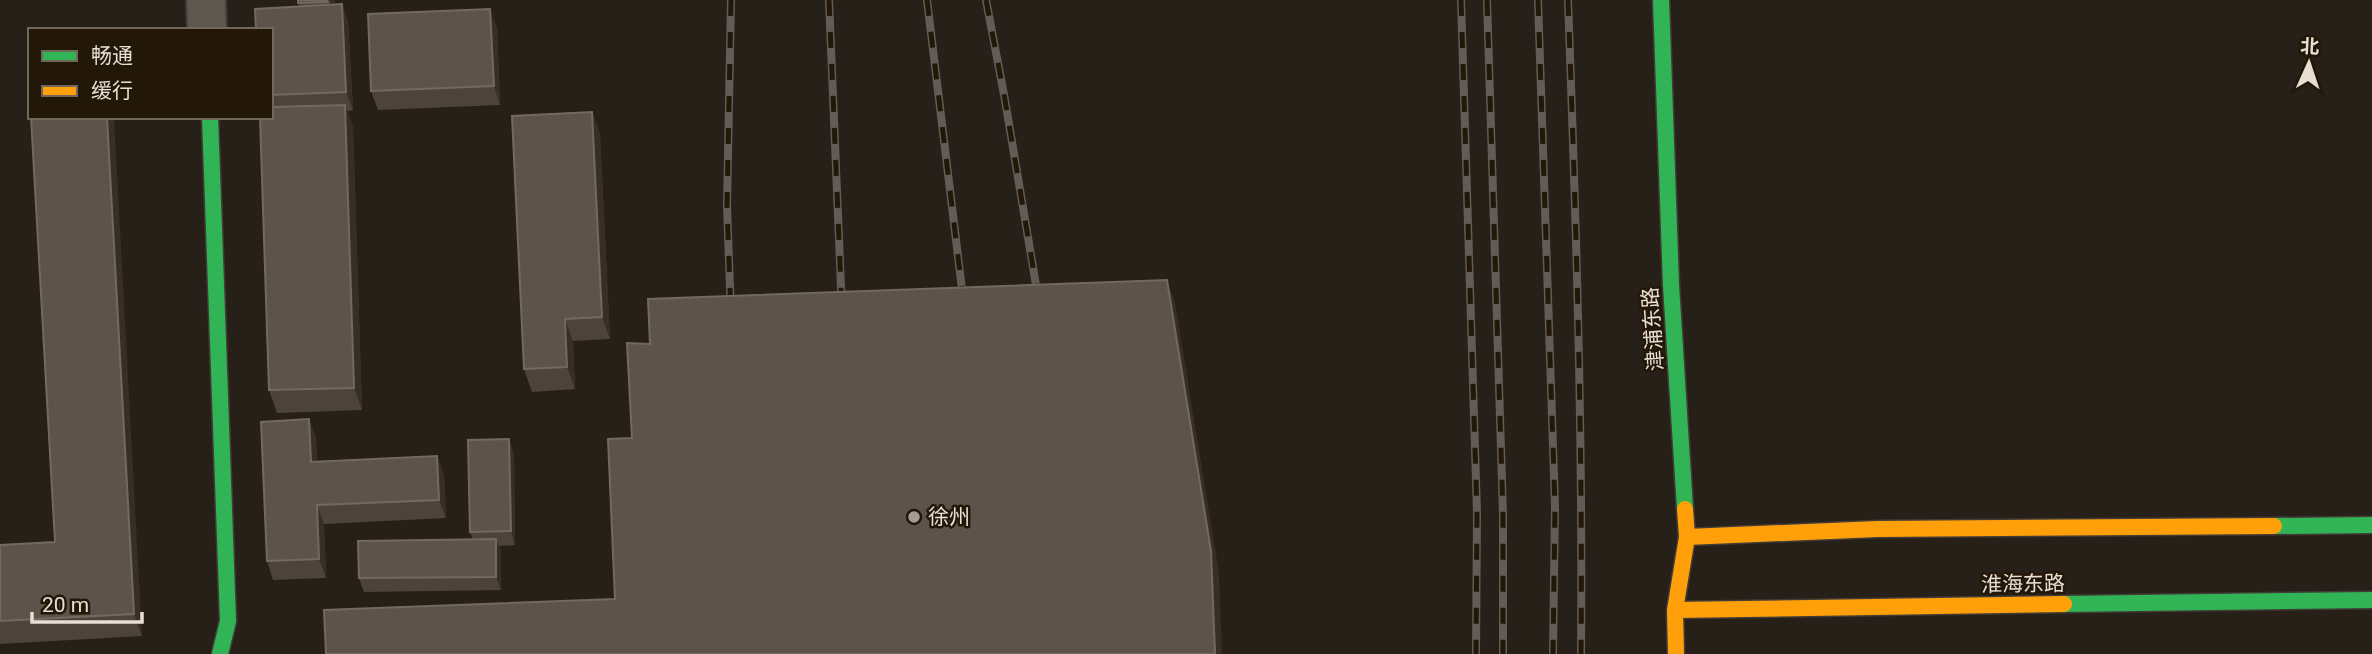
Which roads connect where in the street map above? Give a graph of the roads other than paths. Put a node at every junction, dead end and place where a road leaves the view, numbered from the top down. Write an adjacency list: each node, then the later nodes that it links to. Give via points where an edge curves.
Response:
1 (206, 0): 3 (street)
2 (1661, 0): 6 (street, 津浦东路, via 1671,285)
3 (207, 28)
4 (210, 119): 9 (street, via 228,621)
5 (2372, 526): 6 (street, via 1877,529)
6 (1687, 537): 8 (street, 津浦东路)
7 (2372, 600): 8 (street, 淮海东路)
8 (1675, 610): 10 (street, 津浦东路)
9 (220, 654)
10 (1676, 654)

